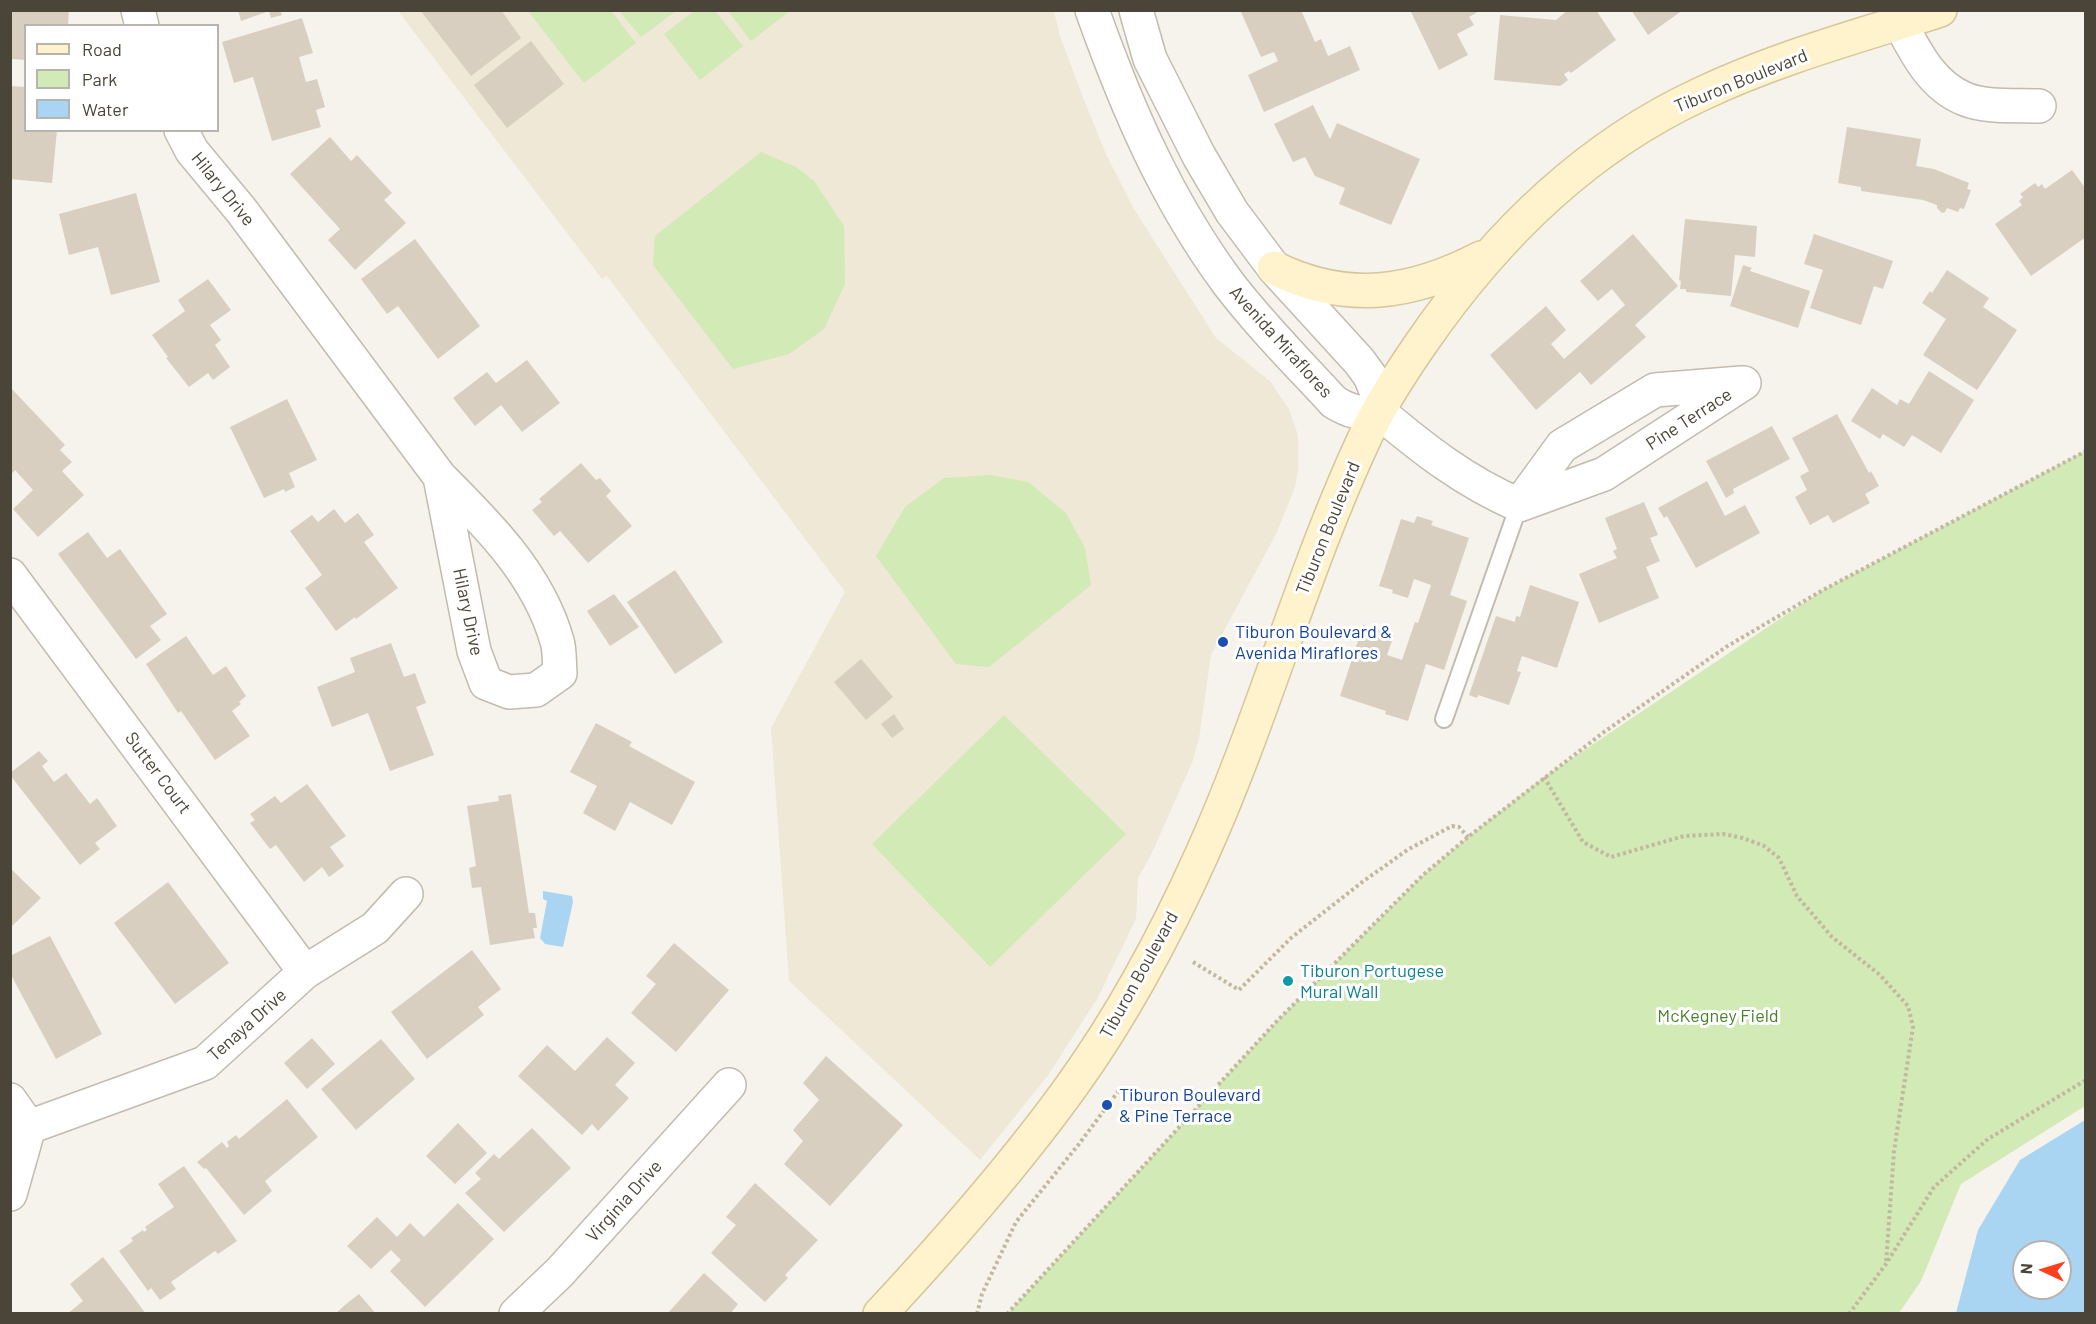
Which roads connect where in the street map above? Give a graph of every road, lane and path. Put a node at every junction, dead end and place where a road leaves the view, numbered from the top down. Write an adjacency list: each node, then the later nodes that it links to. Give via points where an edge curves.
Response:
1 (1092, 10): 9 (street, Avenida Miraflores, via 1119,85 1153,160 1190,228 1229,283 1334,402 1347,410)
2 (1136, 10): 8 (street, via 1150,59 1204,165 1232,212)
3 (1940, 10): 4 (main road, Tiburon Boulevard)
4 (1900, 23): 5 (street, via 1926,68 1949,91 1967,100); 7 (main road, Tiburon Boulevard, via 1766,67 1665,112 1570,176)
5 (2040, 106)
6 (183, 132): 11 (street, Hilary Drive, via 192,151 242,210)
7 (1491, 253): 8 (main road, via 1422,283 1377,291 1333,289); 9 (main road, Tiburon Boulevard, via 1439,318)
8 (1274, 268): 9 (street, via 1370,376 1377,393)
9 (1378, 411): 12 (street, via 1458,474); 28 (main road, Tiburon Boulevard, via 1330,522 1223,806 1138,983 1074,1082 1019,1156)
10 (2085, 451): 15 (path, via 1758,627 1665,688)
11 (440, 477): 11 (street, Hilary Drive, via 474,651 486,683 509,692 536,690 560,673 558,642 538,595 497,534)
12 (1519, 505): 12 (street, Pine Terrace, via 1604,474 1744,383 1655,390 1563,446); 14 (lane)
13 (10, 575): 19 (street, Sutter Court)
14 (1444, 719)
15 (1544, 777): 16 (path); 26 (path, via 1583,842 1611,856 1684,836 1724,834 1764,846 1779,858 1797,896 1832,937 1880,975 1908,1006 1913,1027 1894,1151)
16 (1468, 837): 18 (path, via 1459,827 1452,826 1407,850 1291,938 1239,990); 30 (path, via 1423,875 1277,1021)
17 (406, 894): 19 (street, Tenaya Drive, via 375,928)
18 (1193, 962)
19 (305, 972): 24 (street, Tenaya Drive, via 205,1063)
20 (2085, 1080): 26 (path, via 1988,1139 1934,1187)
21 (729, 1085): 27 (street, Virginia Drive, via 560,1272)
22 (1120, 1089): 29 (path, via 1016,1222 982,1294)
23 (10, 1100): 24 (street)
24 (29, 1127): 25 (street)
25 (10, 1194)
26 (1886, 1264): 31 (path)
27 (516, 1314)
28 (880, 1314)
29 (977, 1314)
30 (1007, 1314)
31 (1850, 1314)

